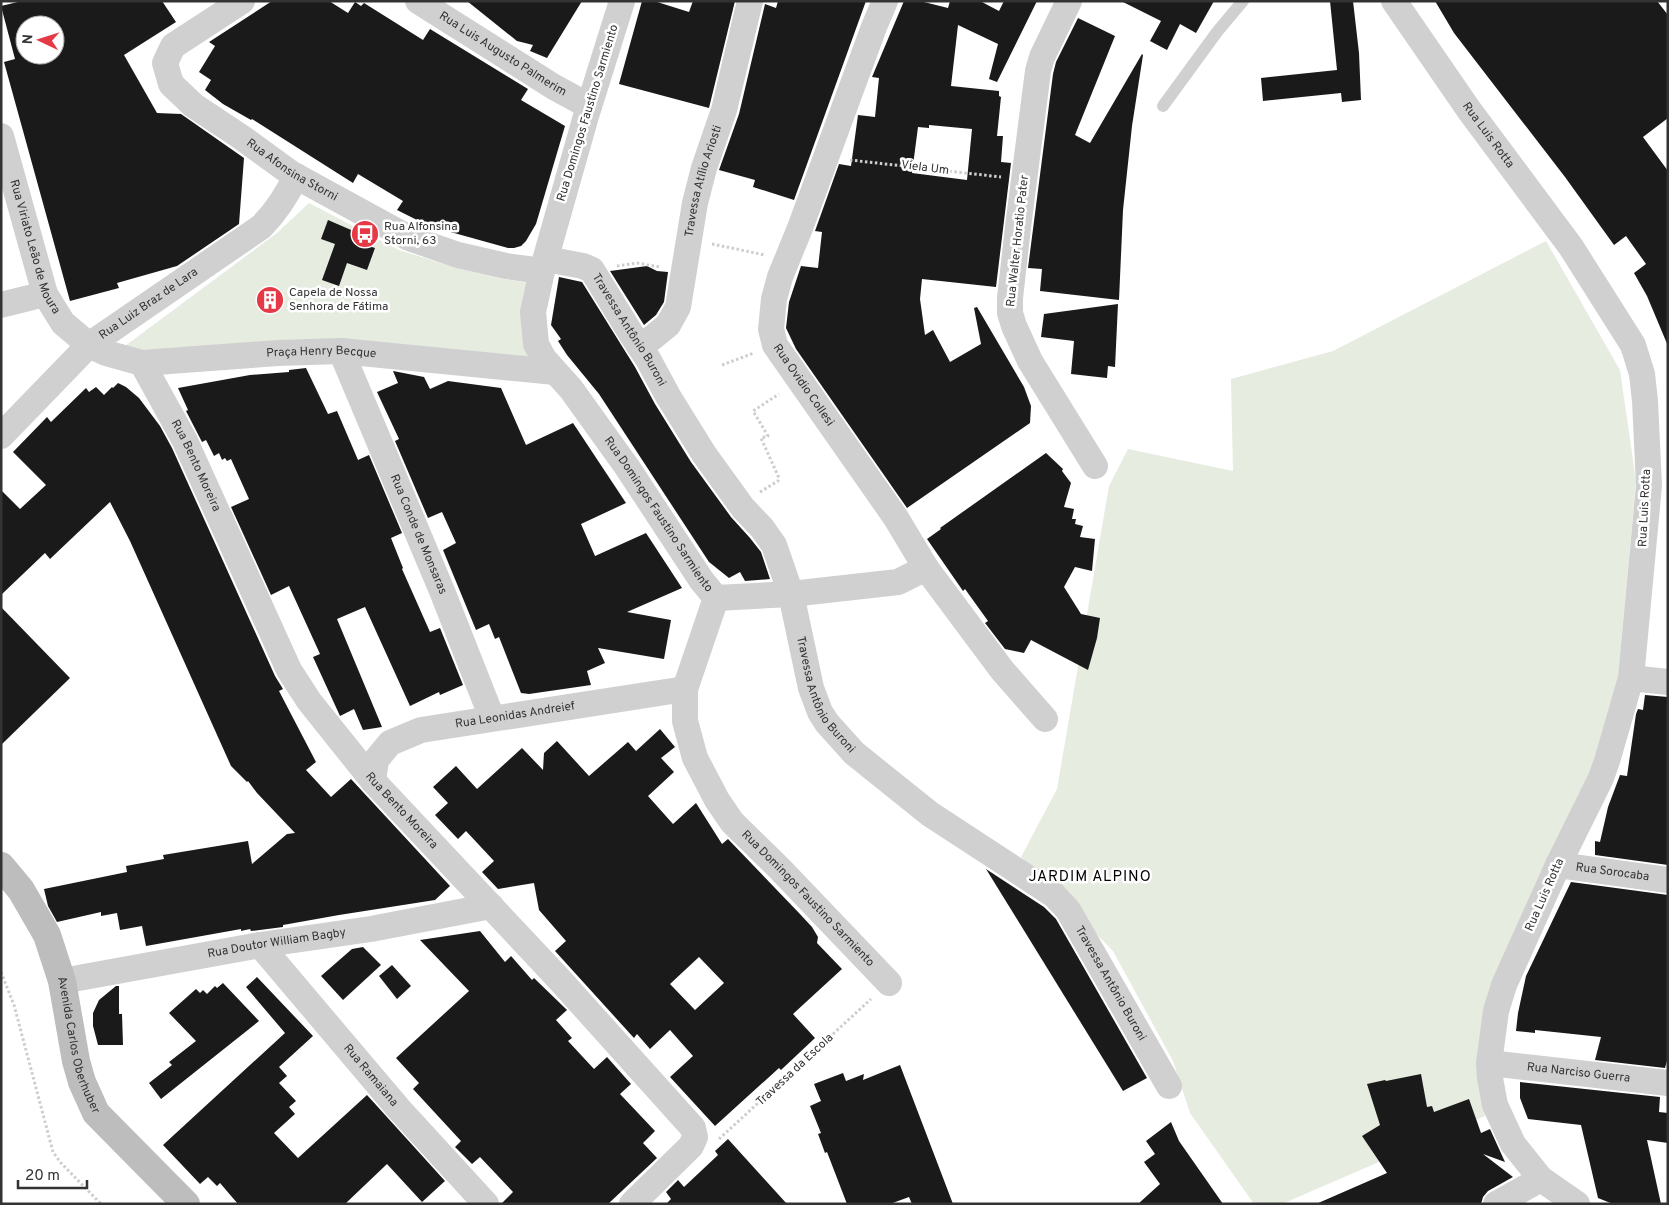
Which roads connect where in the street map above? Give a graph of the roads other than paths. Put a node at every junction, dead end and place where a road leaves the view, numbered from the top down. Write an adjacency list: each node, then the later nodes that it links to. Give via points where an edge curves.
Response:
1 (242, 1): 12 (street, Rua Afonsina Storni, via 173,46 164,63 171,84 193,105)
2 (418, 1): 9 (street, Rua Luis Augusto Palmerim)
3 (622, 1): 9 (street, Rua Domingos Faustino Sarmiento)
4 (750, 1): 17 (street, Travessa Atílio Ariosti, via 724,110 695,203 678,307 668,325)
5 (885, 1): 24 (street, Rua Ovidio Collesi, via 780,277 771,329 775,345 896,518)
6 (1069, 1): 22 (street, Rua Walter Horatio Pater, via 1038,71 1010,314 1030,361)
7 (1242, 1): 10 (lane)
8 (1394, 1): 23 (street, Rua Luis Rotta, via 1571,247 1633,346 1642,374)
9 (589, 106): 13 (street, Rua Domingos Faustino Sarmiento)
10 (1163, 106)
11 (1, 136): 14 (street, Rua Viriato Leão de Moura)
12 (296, 176): 13 (street, Rua Afonsina Storni, via 409,238 458,255 506,266); 16 (street, Rua Luiz Braz de Lara, via 271,217 260,227)
13 (544, 265): 17 (street, Travessa Antônio Buroni, via 583,266 592,270); 20 (street, Rua Domingos Faustino Sarmiento, via 533,312 536,344)
14 (45, 294): 15 (street); 16 (street, Rua Viriato Leão de Moura, via 63,323)
15 (1, 305)
16 (89, 345): 19 (street, Praça Henry Becque); 21 (street, Rua Luiz Braz de Lara)
17 (639, 346): 25 (street, Travessa Antônio Buroni, via 704,454 774,545)
18 (341, 351): 19 (street, Praça Henry Becque); 20 (street, Praça Henry Becque); 30 (street, Rua Conde de Monsaras)
19 (142, 363): 32 (street, Rua Bento Moreira, via 185,442 289,670 309,701)
20 (555, 372): 26 (street, Rua Domingos Faustino Sarmiento, via 627,467)
21 (1, 436)
22 (1096, 466)
23 (1658, 486): 27 (street, Rua Luis Rotta)
24 (926, 568): 25 (street, via 898,582); 31 (street, Rua Ovidio Collesi, via 1002,670)
25 (791, 594): 26 (street); 42 (street, Travessa Antônio Buroni, via 811,688 827,723 854,753 930,814 1062,902)
26 (716, 598): 29 (street, Rua Domingos Faustino Sarmiento)
27 (1632, 678): 28 (street); 33 (street, Rua Luis Rotta, via 1601,778)
28 (1668, 682)
29 (685, 689): 30 (street, Rua Leonidas Andreief); 39 (street, Rua Domingos Faustino Sarmiento, via 685,721 695,758 732,822)
30 (492, 718): 32 (street, Rua Leonidas Andreief, via 421,730 390,743 376,760)
31 (1045, 719)
32 (373, 782): 36 (street, Rua Bento Moreira)
33 (1558, 865): 35 (street, Rua Sorocaba); 40 (street, Rua Luis Rotta, via 1504,985 1496,1011)
34 (1, 866): 38 (main road, Avenida Carlos Oberhuber, via 21,890 47,935)
35 (1668, 880)
36 (491, 906): 37 (street, Rua Doutor William Bagby, via 371,929); 44 (street, Rua Bento Moreira, via 692,1128 695,1137 691,1146)
37 (260, 945): 38 (street, Rua Doutor William Bagby); 46 (street, Rua Ramaiana, via 398,1108)
38 (62, 981): 45 (main road, Avenida Carlos Oberhuber, via 76,1062 96,1112)
39 (889, 983)
40 (1489, 1063): 41 (street, Rua Narciso Guerra); 43 (street, Rua Luis Rotta, via 1494,1105 1513,1144)
41 (1668, 1083)
42 (1169, 1086)
43 (1541, 1179): 47 (street); 48 (street, Rua Luis Rotta)
44 (640, 1201)
45 (186, 1204)
46 (486, 1204)
47 (1496, 1204)
48 (1576, 1204)

